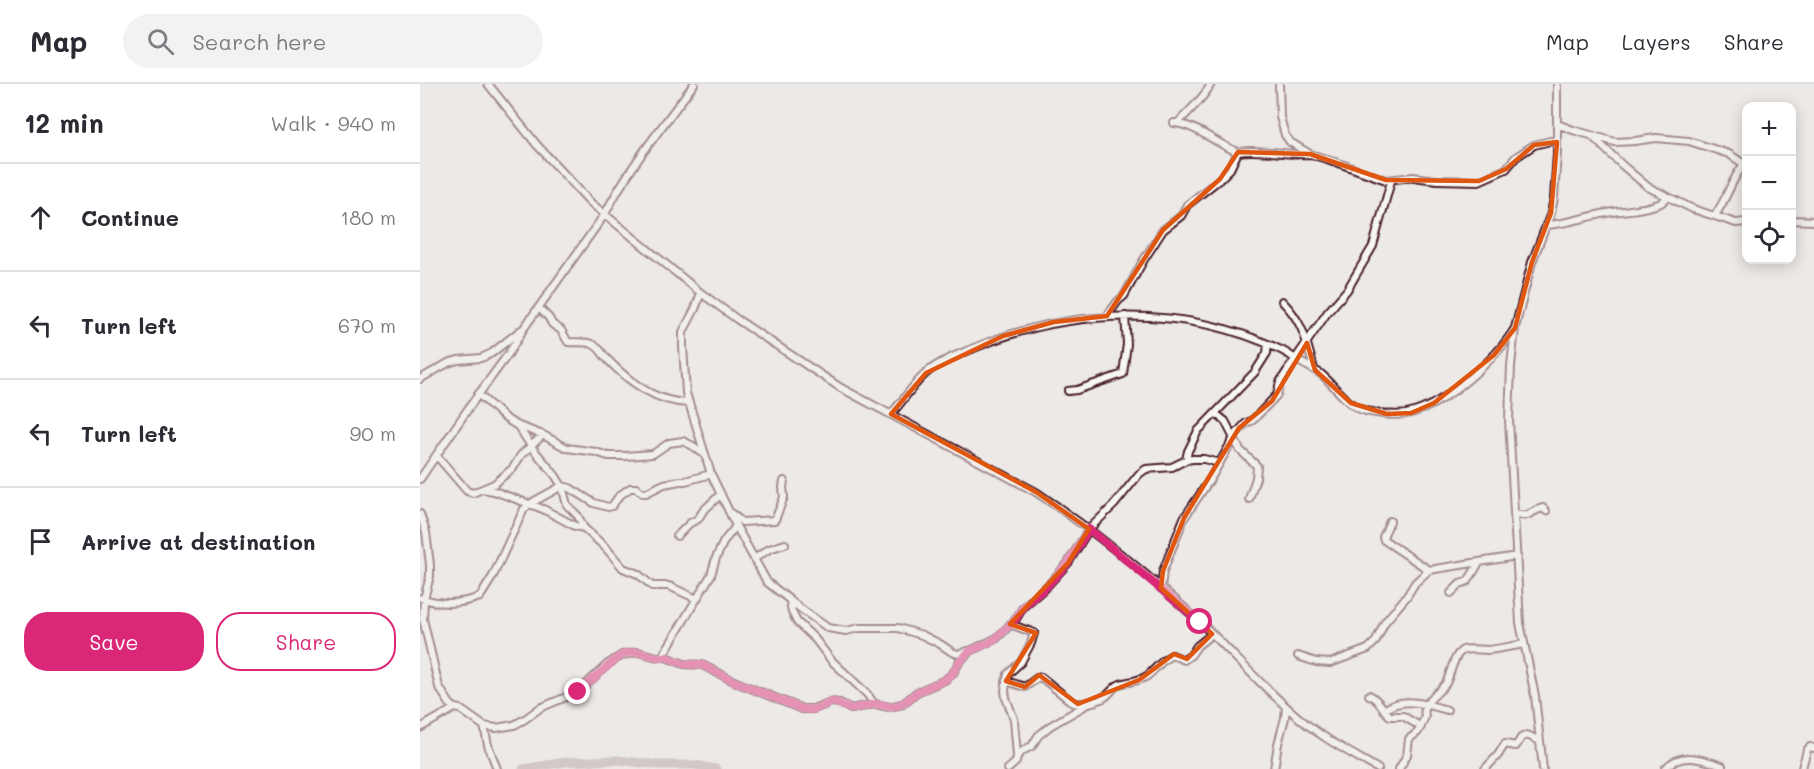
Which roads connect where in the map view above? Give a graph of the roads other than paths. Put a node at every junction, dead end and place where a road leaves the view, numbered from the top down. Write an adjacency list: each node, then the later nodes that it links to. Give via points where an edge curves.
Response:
1 (488, 84): 15 (street, via 551,160)
2 (694, 84): 15 (street, via 636,162)
3 (1211, 84): 9 (street, via 1205,96 1176,123)
4 (1279, 84): 10 (street, via 1285,135)
5 (1557, 84): 6 (street)
6 (1557, 124): 7 (street); 8 (street)
7 (1590, 134): 11 (street, via 1615,142 1656,138 1689,141); 14 (street, via 1648,187)
8 (1557, 142): 13 (street, via 1534,145 1516,157 1506,170 1479,181 1413,177); 20 (street, via 1554,198)
9 (1238, 152): 10 (street); 24 (street, via 1230,169 1163,230 1124,296)
10 (1310, 154): 13 (street)
11 (1742, 161)
12 (1742, 167): 16 (street)
13 (1391, 181): 28 (street, via 1373,246 1347,290)
14 (1667, 197): 16 (street); 20 (street, via 1643,208)
15 (605, 214): 21 (street); 23 (street)
16 (1715, 215): 19 (street)
17 (1796, 220): 18 (street)
18 (1814, 221)
19 (1742, 222)
20 (1546, 225): 27 (street)
21 (700, 293): 35 (street, via 682,339); 36 (street, via 831,382)
22 (1282, 301): 28 (street, via 1298,319)
23 (539, 308): 26 (street); 35 (street, via 568,342 591,343 625,377 645,390)
24 (1107, 316): 25 (street); 36 (street, via 1047,324 1003,336 949,359 926,373)
25 (1125, 316): 29 (street, via 1196,321); 33 (street, via 1123,374)
26 (524, 328): 32 (street, via 492,353 448,363); 34 (street)
27 (1515, 328): 31 (street, via 1494,355 1467,379 1434,403 1411,413 1363,410); 55 (street, via 1509,420)
28 (1306, 341): 30 (street); 31 (street)
29 (1268, 344): 30 (street); 37 (street, via 1255,372)
30 (1295, 360): 31 (street); 40 (street, via 1280,382 1277,395 1253,420 1239,428)
31 (1315, 370)
32 (420, 379)
33 (1068, 391)
34 (478, 394): 38 (street); 42 (street)
35 (689, 403): 43 (street)
36 (891, 414): 60 (street, via 1036,492)
37 (1216, 414): 40 (street, via 1225,421); 44 (street, via 1198,431)
38 (516, 425): 39 (street); 41 (street)
39 (543, 435): 41 (street); 43 (street, via 567,448 608,456 653,454 674,441 683,441)
40 (1234, 439): 45 (street); 52 (street, via 1257,466)
41 (531, 446): 49 (street); 50 (street, via 513,468)
42 (436, 455): 47 (street); 50 (street, via 467,491)
43 (705, 455): 46 (street)
44 (1186, 460): 45 (street); 60 (street, via 1172,467 1144,470)
45 (1219, 463): 67 (street, via 1184,518 1163,571)
46 (711, 474): 49 (street, via 664,484 646,493 630,488 608,507); 51 (street)
47 (420, 479)
48 (784, 481): 58 (street, via 784,497 775,520)
49 (562, 486): 53 (street); 59 (street, via 567,505)
50 (482, 489): 53 (street)
51 (721, 494): 58 (street); 61 (street)
52 (1250, 499)
53 (528, 505): 59 (street); 69 (street, via 480,597 443,603)
54 (1546, 511): 55 (street, via 1538,509 1522,517)
55 (1514, 513): 63 (street)
56 (420, 514): 69 (street, via 430,565)
57 (1390, 521): 66 (street, via 1384,540)
58 (739, 524): 64 (street); 70 (street, via 724,541)
59 (585, 528): 70 (street, via 623,568 652,586 669,586)
60 (1089, 529): 67 (street); 72 (street, via 1068,563)
61 (678, 536)
62 (785, 544): 64 (street)
63 (1517, 556): 65 (street); 74 (street)
64 (754, 559): 71 (street, via 767,582)
65 (1479, 563): 66 (street); 68 (street, via 1468,580)
66 (1429, 570): 76 (street, via 1385,622 1368,649 1330,663)
67 (1161, 588): 73 (street)
68 (1451, 593)
69 (422, 598): 84 (street, via 439,687)
70 (697, 599): 77 (street)
71 (790, 601): 75 (street, via 828,628 898,628 922,635 958,654); 81 (street, via 797,622)
72 (1011, 624): 75 (street, via 993,641); 78 (street, via 1034,636)
73 (1212, 634): 80 (street, via 1187,659 1172,655 1165,658 1146,676 1120,684 1106,697); 83 (street)
74 (1524, 644): 82 (street, via 1462,651 1444,686); 90 (street)
75 (970, 651): 81 (street, via 945,680 917,692 903,704)
76 (1298, 656)
77 (662, 657): 81 (street, via 702,665 802,709 813,710 831,702 851,709); 87 (street, via 626,653 578,692 506,727)
78 (1006, 681): 80 (street, via 1025,687 1041,677 1068,701); 92 (street)
79 (1369, 695): 86 (street)
80 (1091, 702): 92 (street, via 1050,726)
81 (875, 704)
82 (1427, 704): 85 (street); 86 (street, via 1408,702); 88 (street)
83 (1286, 707): 96 (street); 97 (street, via 1323,736)
84 (455, 708): 87 (street); 89 (street)
85 (1447, 710)
86 (1384, 711): 88 (street, via 1390,716 1403,716)
87 (484, 726): 94 (street)
88 (1420, 727): 98 (street, via 1409,740)
89 (420, 728)
90 (1540, 741): 99 (street, via 1527,735 1516,746 1505,744); 100 (street)
91 (1814, 748): 93 (street, via 1807,750)
92 (1017, 756): 95 (street)
93 (1802, 768)
94 (497, 769)
95 (1008, 769)
96 (1274, 769)
97 (1378, 769)
98 (1399, 769)
99 (1485, 769)
100 (1543, 769)
101 (1665, 769): 102 (street, via 1671,762 1694,757)
102 (1722, 769)

